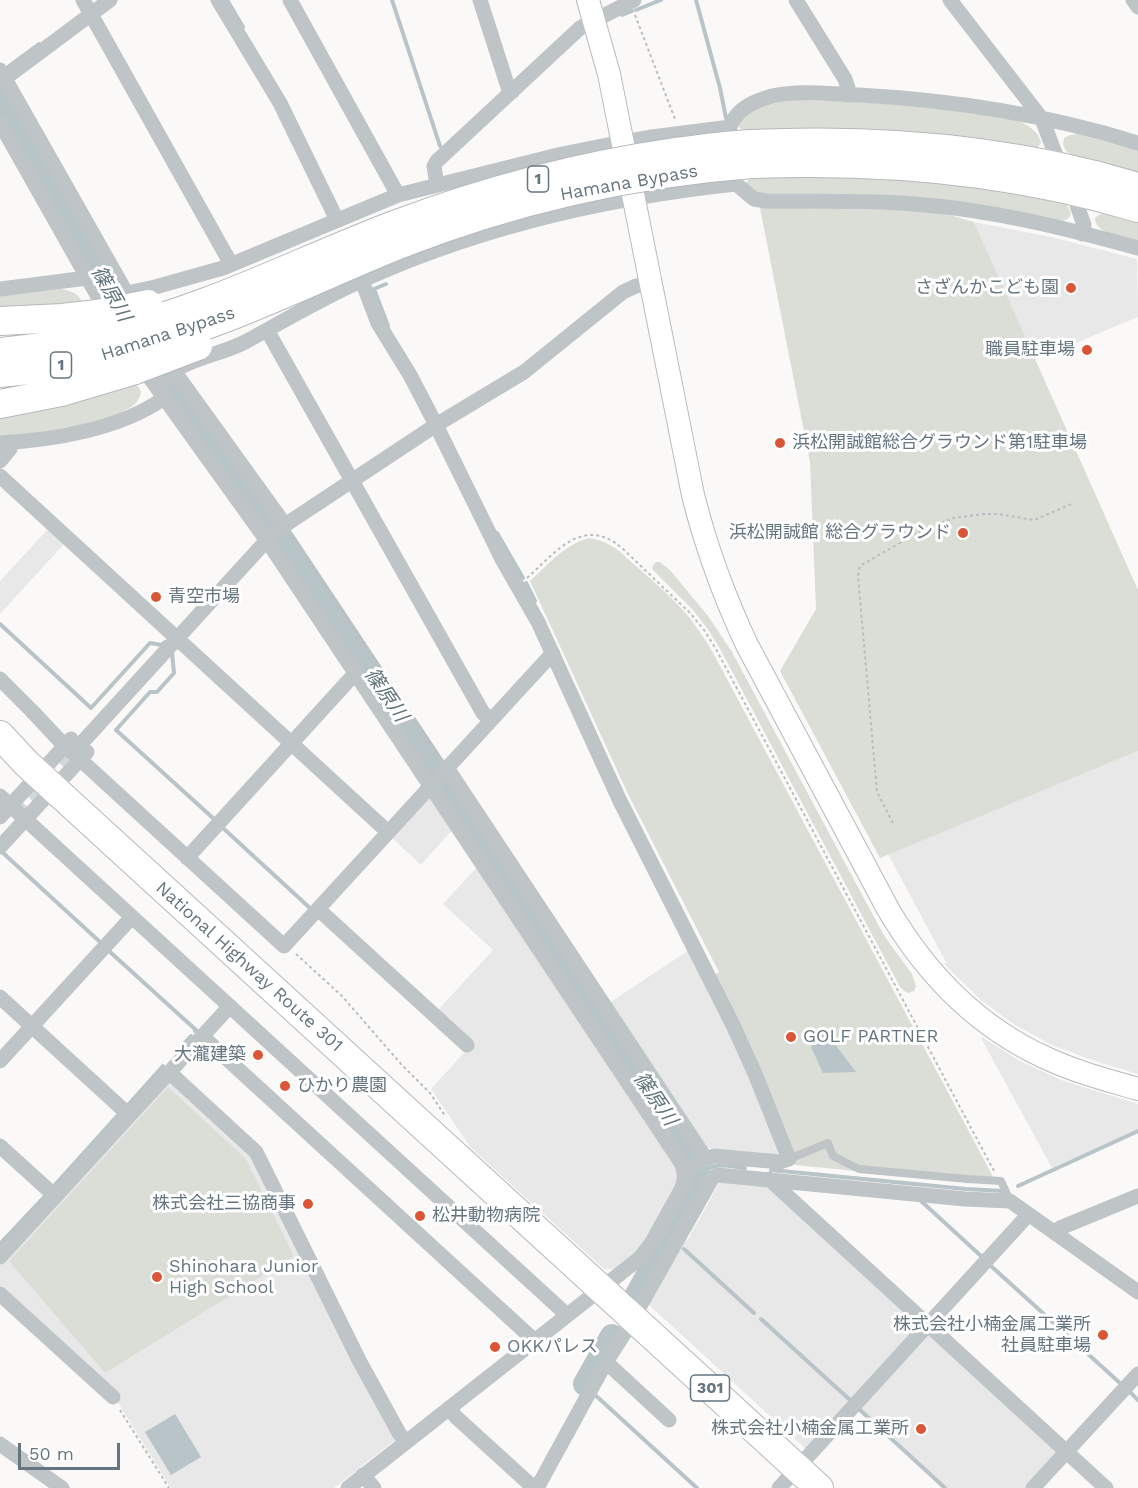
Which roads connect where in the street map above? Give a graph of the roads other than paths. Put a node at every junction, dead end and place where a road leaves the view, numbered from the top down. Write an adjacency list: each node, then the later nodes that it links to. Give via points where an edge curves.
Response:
1 (82, 0): 12 (street)
2 (110, 0): 12 (street)
3 (218, 0): 28 (street)
4 (290, 0): 24 (street)
5 (480, 0): 14 (street, via 508,87)
6 (796, 0): 15 (street, via 845,79)
7 (950, 0): 16 (street)
8 (1132, 0): 10 (street)
9 (632, 1): 11 (street)
10 (1138, 6)
11 (591, 10): 14 (street, via 580,28); 18 (street)
12 (91, 15): 13 (street); 31 (street)
13 (1, 78): 38 (street)
14 (513, 91): 22 (street, via 437,161)
15 (847, 95): 16 (street, via 984,108); 21 (street, via 797,93 770,97 737,112 733,119)
16 (1041, 119): 19 (street); 20 (street)
17 (0, 123): 33 (street)
18 (623, 142): 21 (street, via 680,133); 22 (street); 25 (street)
19 (1138, 143)
20 (1055, 153)
21 (743, 155): 23 (highway, Hamana Bypass / 1, via 789,142 907,145 1044,164); 25 (street); 27 (highway, Hamana Bypass / 1, via 957,171 1041,184); 29 (street, via 754,199 760,201 913,204 1006,217); 32 (highway, Hamana Bypass / 1, bridge, via 703,169 527,203 441,229)
22 (437, 185): 24 (street)
23 (1138, 187)
24 (399, 195): 28 (street)
25 (634, 198): 32 (street); 34 (street)
26 (1077, 205): 29 (street, via 1084,225)
27 (1138, 208)
28 (343, 218): 31 (street); 32 (street)
29 (1082, 234): 30 (street)
30 (1138, 248)
31 (237, 262): 37 (street); 38 (street, via 189,278)
32 (354, 269): 37 (street); 38 (highway, bridge, via 172,357); 38 (highway, bridge, via 262,269 141,305); 43 (street, via 378,323)
33 (87, 278): 35 (street); 38 (street)
34 (651, 283): 43 (street, via 623,292 524,372); 76 (street, via 693,495 722,590 756,662 899,928 940,981 998,1031 1056,1062)
35 (0, 290)
36 (0, 321): 38 (highway, via 62,318)
37 (272, 327): 38 (street, via 238,345); 47 (street)
38 (136, 337): 39 (highway, Hamana Bypass / 1); 40 (highway, Hamana Bypass / 1, via 46,368); 41 (street); 42 (highway, via 80,387); 48 (street)
39 (0, 352)
40 (0, 373)
41 (165, 398): 44 (street, via 88,430); 48 (street)
42 (0, 404)
43 (436, 425): 47 (street); 50 (street)
44 (5, 442): 45 (street, via 10,449)
45 (0, 461)
46 (0, 476): 49 (street)
47 (352, 481): 48 (street); 53 (street)
48 (276, 532): 49 (street); 51 (street)
49 (173, 643): 56 (street); 57 (street)
50 (552, 654): 53 (street); 79 (street, via 619,798 729,1016)
51 (357, 675): 56 (street); 59 (street)
52 (0, 679): 57 (street)
53 (490, 720): 59 (street)
54 (0, 735): 58 (highway, National Highway Route 301 / 301)
55 (0, 742): 58 (highway)
56 (292, 743): 62 (street); 64 (street)
57 (74, 751): 58 (street); 64 (street)
58 (40, 775): 60 (street); 89 (highway, National Highway Route 301 / 301)
59 (439, 776): 62 (street); 74 (street); 75 (street)
60 (10, 811): 61 (street); 63 (street); 66 (street)
61 (0, 832)
62 (388, 832): 65 (street)
63 (0, 847)
64 (187, 858): 65 (street, via 284,946)
65 (318, 909): 71 (street)
66 (132, 916): 68 (street); 69 (street)
67 (0, 997): 69 (street)
68 (230, 1006): 70 (street); 92 (street)
69 (32, 1026): 72 (street); 77 (street)
70 (202, 1036): 73 (street); 95 (street)
71 (467, 1045)
72 (0, 1061)
73 (169, 1072): 77 (street); 101 (street, via 256,1152 360,1362)
74 (647, 1072): 75 (lane); 81 (street)
75 (632, 1083): 81 (street, via 680,1161)
76 (1138, 1089)
77 (129, 1115): 83 (street)
78 (0, 1146): 83 (street)
79 (789, 1159): 80 (street); 85 (lane, via 828,1143 833,1156 859,1168 1001,1181)
80 (759, 1160): 81 (street, via 721,1156); 82 (street)
81 (696, 1165): 89 (street, via 651,1244 640,1258)
82 (763, 1179): 85 (street); 93 (street, via 713,1177); 94 (street)
83 (55, 1196): 88 (street)
84 (1138, 1196): 87 (street, via 1060,1228)
85 (1010, 1201): 86 (street)
86 (1028, 1215): 87 (street); 94 (street)
87 (1056, 1234): 90 (street)
88 (0, 1257)
89 (601, 1288): 92 (street); 93 (highway, National Highway Route 301 / 301)
90 (1138, 1292)
91 (0, 1294): 98 (street)
92 (567, 1315): 95 (street)
93 (633, 1318): 96 (street); 105 (highway, National Highway Route 301 / 301)
94 (928, 1325): 103 (street); 105 (street)
95 (535, 1341): 99 (street)
96 (606, 1362): 100 (street); 109 (street)
97 (1138, 1374): 103 (street)
98 (113, 1397)
99 (449, 1408): 101 (street); 109 (street)
100 (669, 1420)
101 (406, 1442): 104 (street)
102 (0, 1444): 106 (street)
103 (1066, 1452): 111 (street); 112 (street)
104 (363, 1476): 107 (street); 108 (street)
105 (788, 1478): 110 (highway, National Highway Route 301 / 301)
106 (62, 1488)
107 (348, 1488)
108 (374, 1488)
109 (535, 1488)
110 (819, 1488)
111 (1033, 1488)
112 (1106, 1488)

